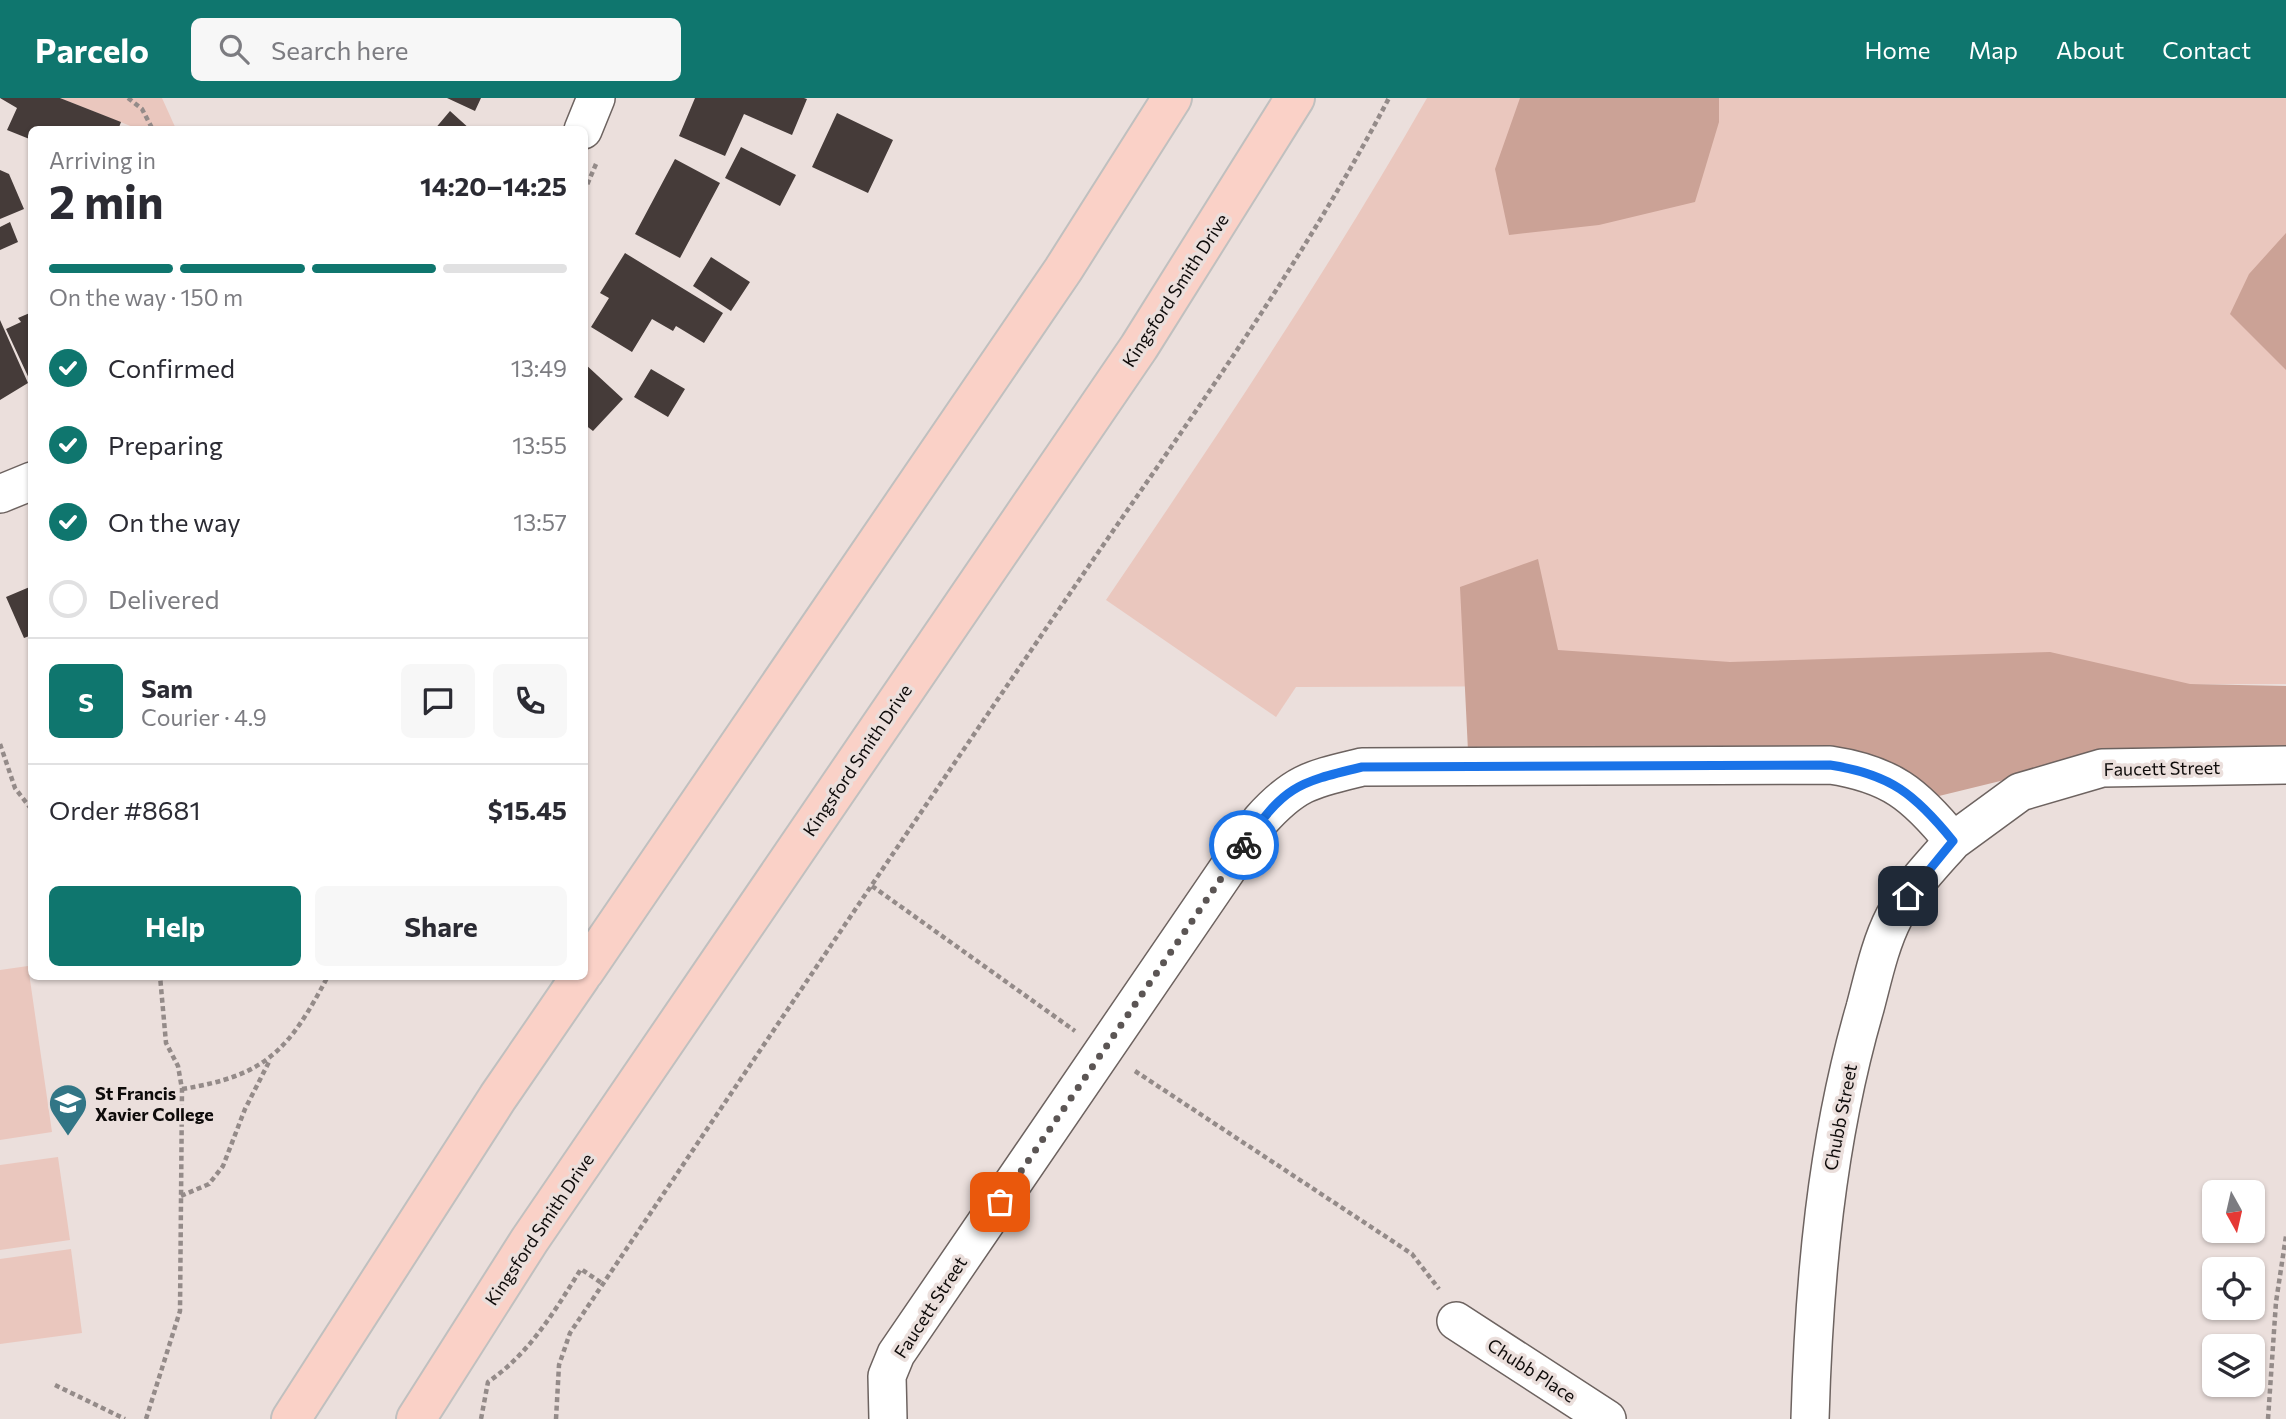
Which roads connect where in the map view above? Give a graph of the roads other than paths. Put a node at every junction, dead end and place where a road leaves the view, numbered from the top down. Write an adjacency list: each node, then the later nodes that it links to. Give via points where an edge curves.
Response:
1 (596, 98): 4 (street)
2 (1172, 98): 9 (main road, via 1055,281)
3 (1295, 98): 13 (main road, Kingsford Smith Drive, via 1139,347 529,1241)
4 (585, 126)
5 (28, 483): 6 (street)
6 (0, 494)
7 (2286, 765): 8 (street, Faucett Street, via 2102,768 2020,792)
8 (1953, 841): 14 (street, Faucett Street, via 1929,811 1897,784 1865,770 1830,765 1362,767 1306,781 1281,797 1261,820 896,1354 887,1376); 16 (street, Chubb Street, via 1894,917 1856,1037 1829,1167 1813,1305)
9 (588, 966)
10 (578, 980): 12 (main road)
11 (1456, 1321): 15 (street, Chubb Place)
12 (292, 1419)
13 (416, 1419)
14 (888, 1419)
15 (1608, 1419)
16 (1810, 1419)

